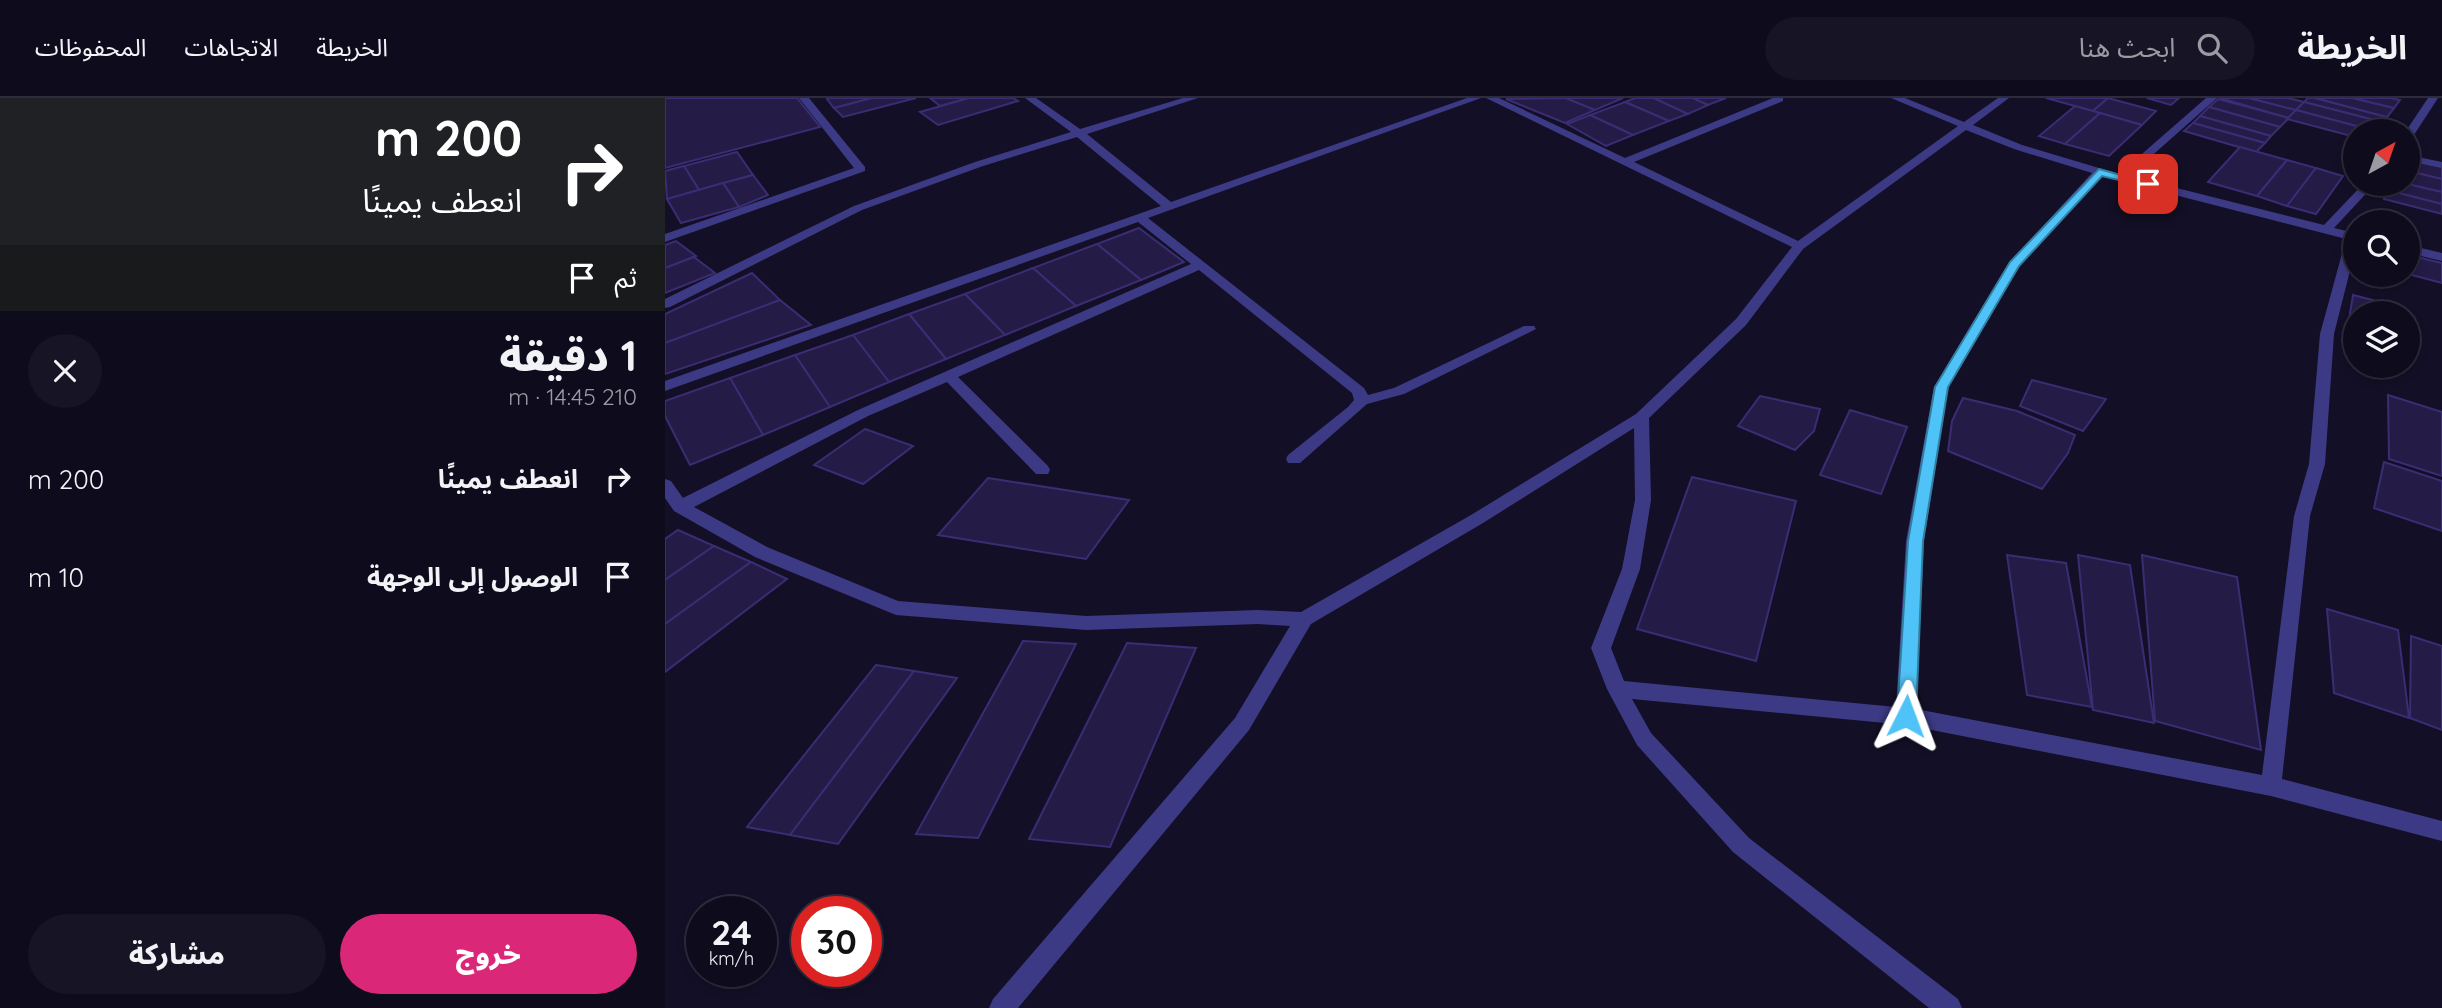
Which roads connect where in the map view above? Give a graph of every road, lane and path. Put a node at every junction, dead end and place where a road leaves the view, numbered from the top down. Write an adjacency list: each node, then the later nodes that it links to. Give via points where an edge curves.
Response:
1 (804, 98): 24 (street, via 861,169)
2 (1030, 98): 13 (street)
3 (1193, 98): 13 (street)
4 (1476, 98): 20 (street)
5 (1491, 98): 15 (street)
6 (1896, 98): 12 (street)
7 (2004, 98): 12 (street)
8 (2212, 98): 18 (street)
9 (1779, 99): 15 (street)
10 (2436, 99): 11 (street)
11 (2420, 120)
12 (1966, 126): 17 (street); 25 (street)
13 (1079, 133): 20 (street); 30 (street, via 858,208)
14 (2420, 160): 16 (street)
15 (1625, 162): 25 (street)
16 (2442, 165)
17 (2099, 172): 18 (street); 42 (street, via 2014,265 1941,387 1915,541)
18 (2122, 177): 22 (street)
19 (2358, 196): 22 (street)
20 (1168, 206): 21 (street)
21 (1139, 217): 28 (street); 33 (street)
22 (2327, 229): 23 (street)
23 (2343, 234)
24 (665, 238)
25 (1799, 246): 35 (street, via 1741,322)
26 (2420, 252): 27 (street)
27 (2442, 257)
28 (1198, 266): 32 (street); 34 (street, via 1360,391)
29 (2343, 277): 43 (street, via 2327,334 2317,464 2302,516)
30 (665, 304)
31 (1529, 329): 34 (street, via 1399,391)
32 (948, 375): 37 (street); 39 (street)
33 (665, 386)
34 (1361, 401): 36 (street)
35 (1641, 417): 40 (street); 41 (street, via 1643,500 1631,569 1601,648)
36 (1294, 459)
37 (1042, 470)
38 (665, 485): 39 (street)
39 (680, 507): 40 (street, via 761,552 896,608 1086,623 1258,617)
40 (1304, 620): 45 (street, via 1241,724)
41 (1617, 689): 42 (street); 46 (street, via 1644,739 1741,845)
42 (1906, 716): 43 (street)
43 (2271, 786): 44 (street)
44 (2442, 831)
45 (1002, 1008)
46 (1949, 1008)

